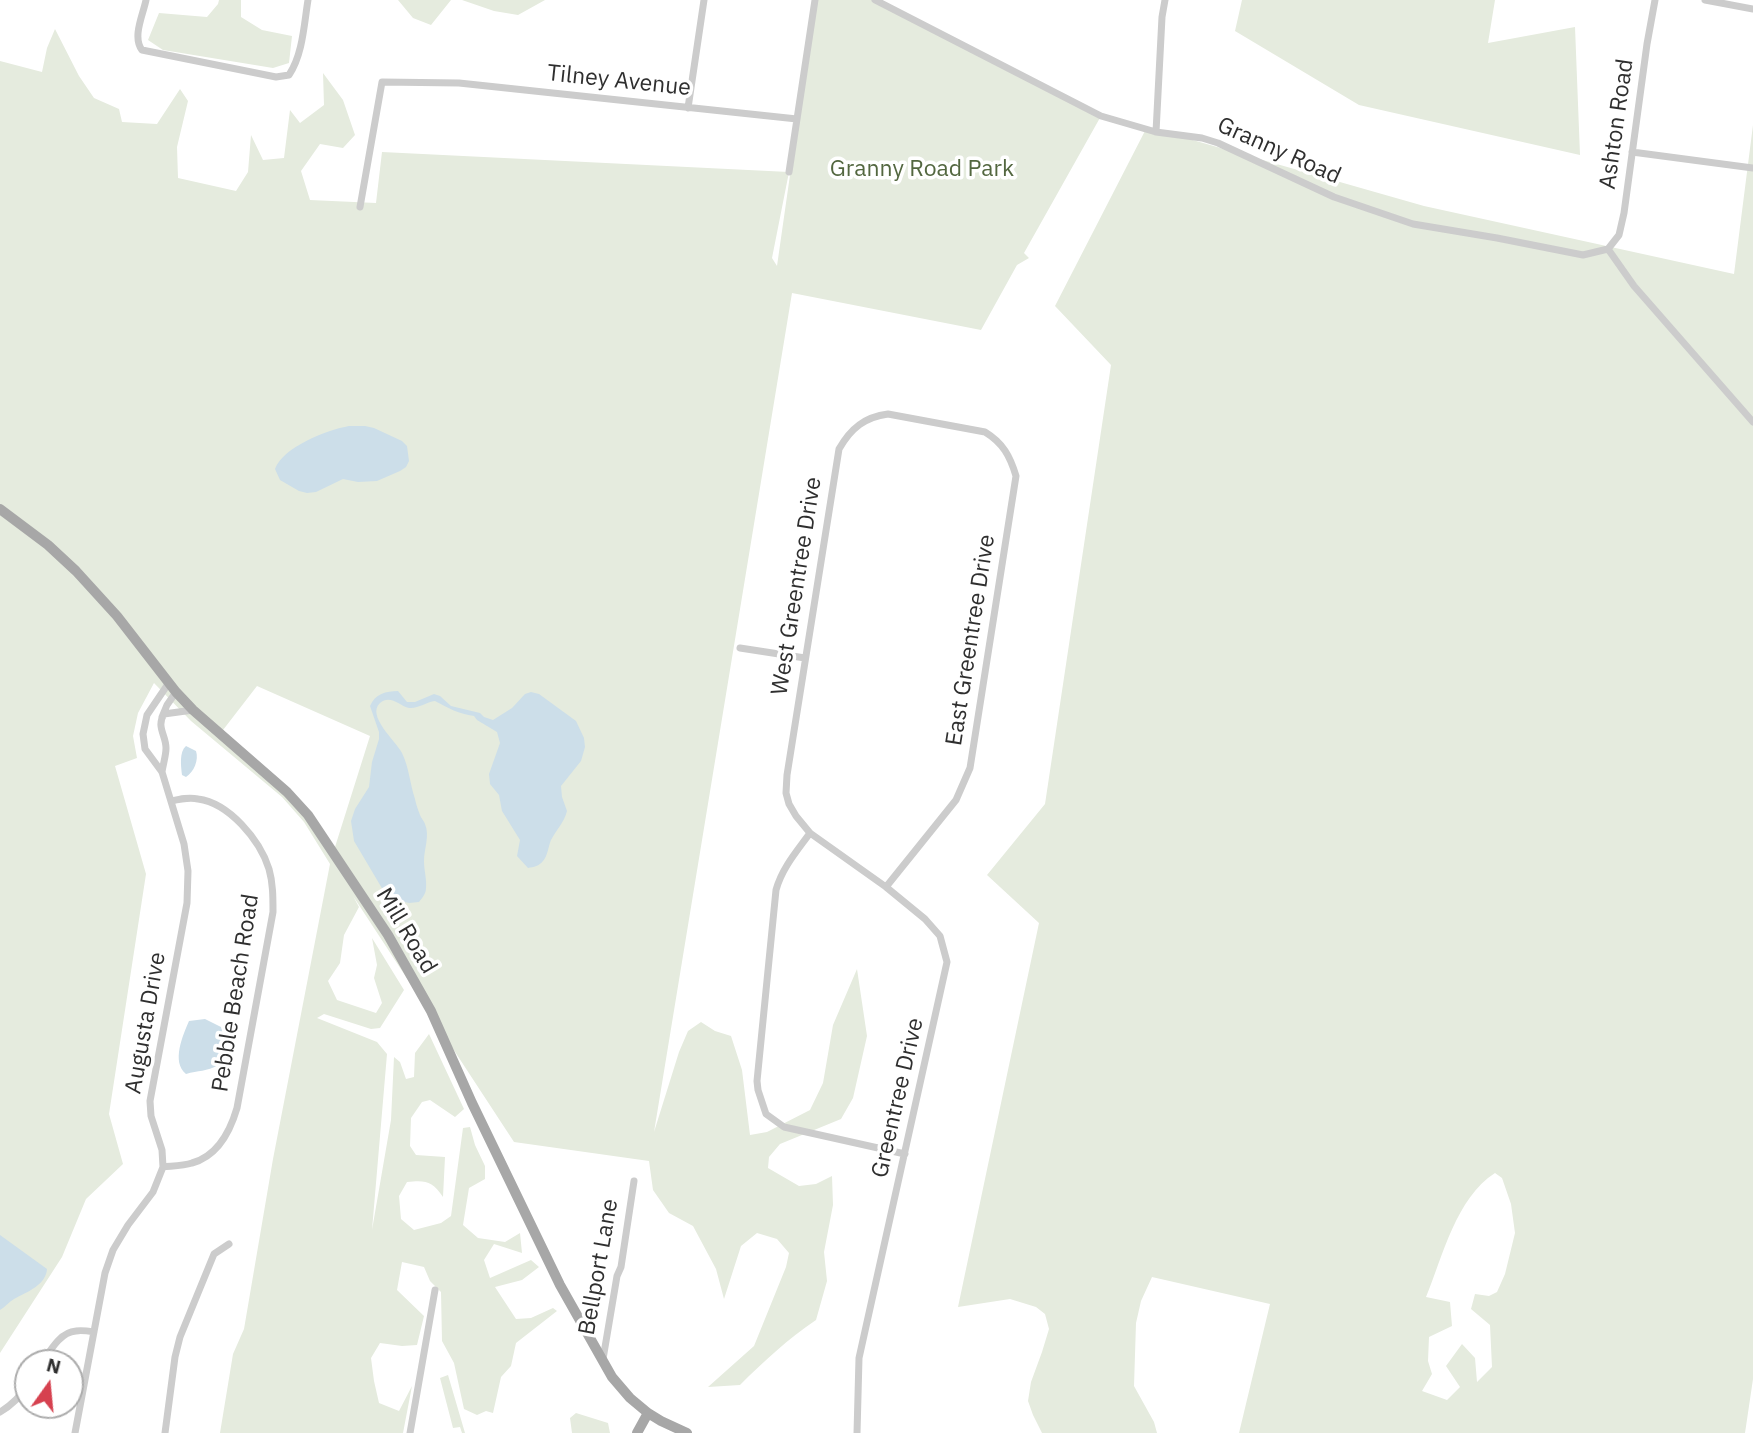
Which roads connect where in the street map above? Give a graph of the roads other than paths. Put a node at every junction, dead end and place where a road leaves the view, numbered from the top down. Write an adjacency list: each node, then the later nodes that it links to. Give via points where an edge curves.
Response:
1 (146, 0): 2 (street, via 138,42 142,50 276,77 289,75 293,69)
2 (308, 0)
3 (705, 0): 10 (street)
4 (815, 0): 11 (street)
5 (875, 0): 12 (street, Granny Road, via 1101,116)
6 (1165, 0): 12 (street)
7 (1655, 0): 13 (street, Ashton Road)
8 (1705, 0): 9 (street)
9 (1753, 9)
10 (688, 107): 11 (street, Tilney Avenue); 16 (street, Tilney Avenue, via 459,83 382,82)
11 (797, 119): 15 (street)
12 (1156, 132): 17 (street, Granny Road, via 1218,143 1334,197 1413,224 1583,255)
13 (1632, 152): 14 (street); 17 (street, Ashton Road, via 1619,235)
14 (1753, 169)
15 (789, 172)
16 (360, 207)
17 (1608, 249): 18 (street, via 1634,286)
18 (1753, 422)
19 (936, 423): 22 (street, West Greentree Drive, via 877,416 862,422 839,449); 32 (street, East Greentree Drive, via 976,429 994,438 1009,455 1016,476 971,768 956,800)
20 (0, 509): 23 (main road, Mill Road, via 48,544 90,584)
21 (740, 648): 22 (street)
22 (805, 658): 29 (street, West Greentree Drive, via 786,793)
23 (169, 684): 24 (main road, Mill Road); 27 (street, Augusta Drive, via 147,715 143,734 145,749)
24 (176, 692): 25 (main road, Mill Road); 26 (street)
25 (193, 710): 26 (street); 30 (main road, Mill Road, via 287,792)
26 (161, 717): 27 (street, Augusta Drive, via 166,746)
27 (162, 772): 28 (street, Augusta Drive)
28 (171, 801): 34 (street, Augusta Drive, via 188,871 187,903 150,1101); 34 (street, Pebble Beach Road, via 199,799 240,822 268,867 273,912 233,1122 223,1142 209,1155)
29 (810, 833): 32 (street, Greentree Drive); 33 (street, via 776,890 758,1090 766,1114 784,1127)
30 (344, 869): 31 (street); 40 (main road, Mill Road, via 430,1011 560,1285)
31 (342, 880)
32 (886, 887): 33 (street, Greentree Drive, via 933,926 947,962)
33 (905, 1154): 47 (street, Greentree Drive, via 859,1358)
34 (163, 1167): 38 (street, via 153,1192 113,1250)
35 (634, 1181): 40 (street, Bellport Lane)
36 (229, 1244): 43 (street, via 214,1254 180,1336)
37 (435, 1290): 44 (street)
38 (94, 1332): 39 (street, via 73,1331); 41 (street)
39 (51, 1349)
40 (602, 1360): 42 (main road, Mill Road, via 621,1388)
41 (84, 1383)
42 (648, 1413): 45 (main road); 46 (main road, Mill Road)
43 (165, 1433)
44 (410, 1433)
45 (637, 1433)
46 (687, 1433)
47 (857, 1433)

